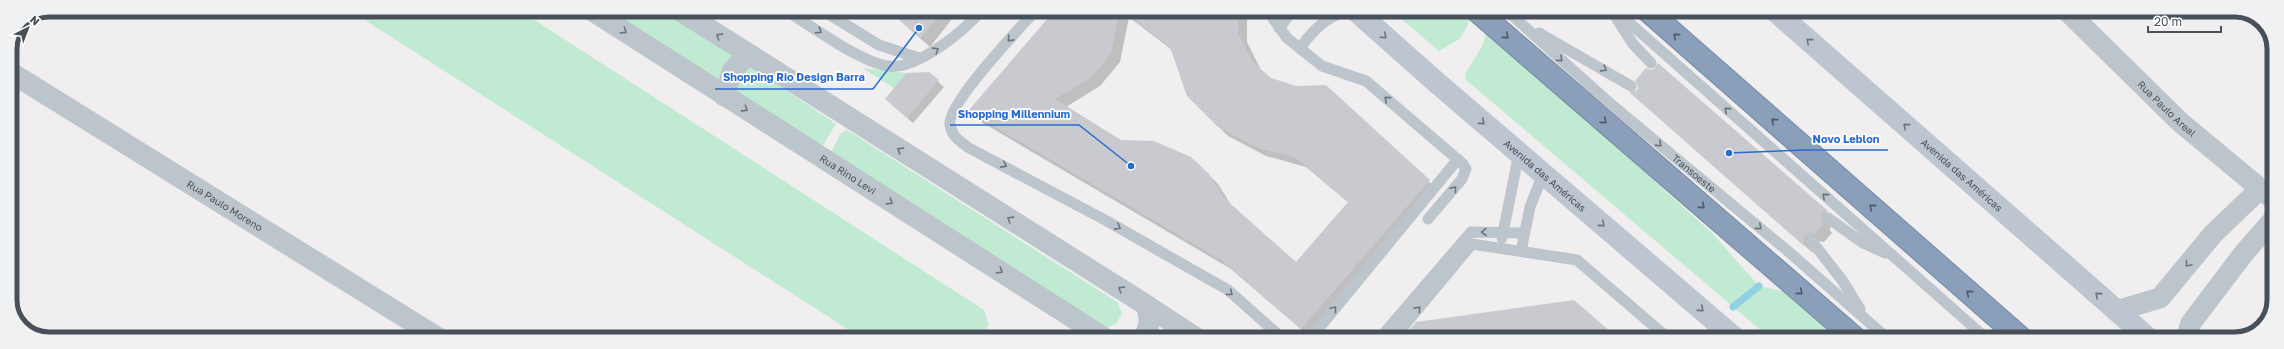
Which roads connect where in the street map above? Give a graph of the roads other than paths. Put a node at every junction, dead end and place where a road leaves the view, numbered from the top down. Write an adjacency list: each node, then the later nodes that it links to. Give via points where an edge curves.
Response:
1 (602, 17): 26 (street, Rua Rino Levi, one-way to 26)
2 (690, 17): 21 (street, one-way to 2)
3 (798, 17): 22 (lane, one-way to 22, via 874,63 888,66)
4 (833, 17): 22 (lane, via 879,45)
5 (976, 17): 22 (lane, one-way to 5, via 944,46)
6 (1030, 17): 47 (lane, one-way to 47, via 983,69 952,115 950,124 954,137 969,148 1105,220 1228,290)
7 (1271, 17): 19 (lane)
8 (1288, 17): 19 (lane)
9 (1330, 17): 20 (lane, via 1322,22)
10 (1363, 17): 27 (main road, Avenida das Américas, one-way to 27)
11 (1484, 17): 53 (highway, one-way to 53)
12 (1514, 17): 18 (lane, Transoeste)
13 (1616, 17): 23 (lane, via 1633,44)
14 (1623, 17): 39 (lane, one-way to 14)
15 (1655, 17): 56 (highway, one-way to 15)
16 (1782, 17): 41 (main road, Avenida das Américas, one-way to 16)
17 (2073, 17): 30 (street, Rua Paulo Areal, via 2180,122)
18 (1521, 23): 25 (lane, Transoeste, one-way to 25); 42 (lane, Transoeste, one-way to 42, via 1612,105)
19 (1279, 28): 20 (lane)
20 (1300, 48): 28 (lane, one-way to 20, via 1366,81 1322,66)
21 (748, 54): 26 (street, via 732,72); 40 (street, one-way to 21)
22 (919, 58)
23 (1651, 63)
24 (17, 76): 43 (street, Rua Paulo Moreno)
25 (1631, 86)
26 (724, 96): 44 (street, Rua Rino Levi, one-way to 44)
27 (1519, 153): 29 (main road, Avenida das Américas); 34 (lane)
28 (1458, 159): 31 (lane, one-way to 28, via 1465,174 1466,169); 48 (lane, one-way to 28)
29 (1543, 174): 35 (lane); 52 (main road, Avenida das Américas, one-way to 52)
30 (2267, 194): 41 (street, one-way to 41, via 2213,234 2160,298)
31 (1428, 218)
32 (1828, 218): 39 (lane, via 1863,243)
33 (2267, 227): 58 (street, via 2191,323)
34 (1503, 231): 35 (lane); 37 (lane); 49 (lane, one-way to 49, via 1471,232)
35 (1523, 233): 38 (lane)
36 (1810, 239): 42 (lane, Transoeste, via 1842,280)
37 (1500, 248): 38 (lane); 50 (lane, one-way to 37, via 1472,244)
38 (1521, 251): 51 (lane, via 1577,260)
39 (1896, 259): 55 (lane)
40 (1146, 305): 45 (street, via 1150,319); 46 (street)
41 (2116, 311): 57 (main road, Avenida das Américas)
42 (1868, 321): 54 (lane, Transoeste)
43 (429, 332)
44 (1095, 332)
45 (1147, 332)
46 (1187, 332)
47 (1276, 332)
48 (1316, 332)
49 (1385, 332)
50 (1399, 332)
51 (1661, 332)
52 (1728, 332)
53 (1848, 332)
54 (1880, 332)
55 (1979, 332)
56 (2014, 332)
57 (2141, 332)
58 (2188, 332)

